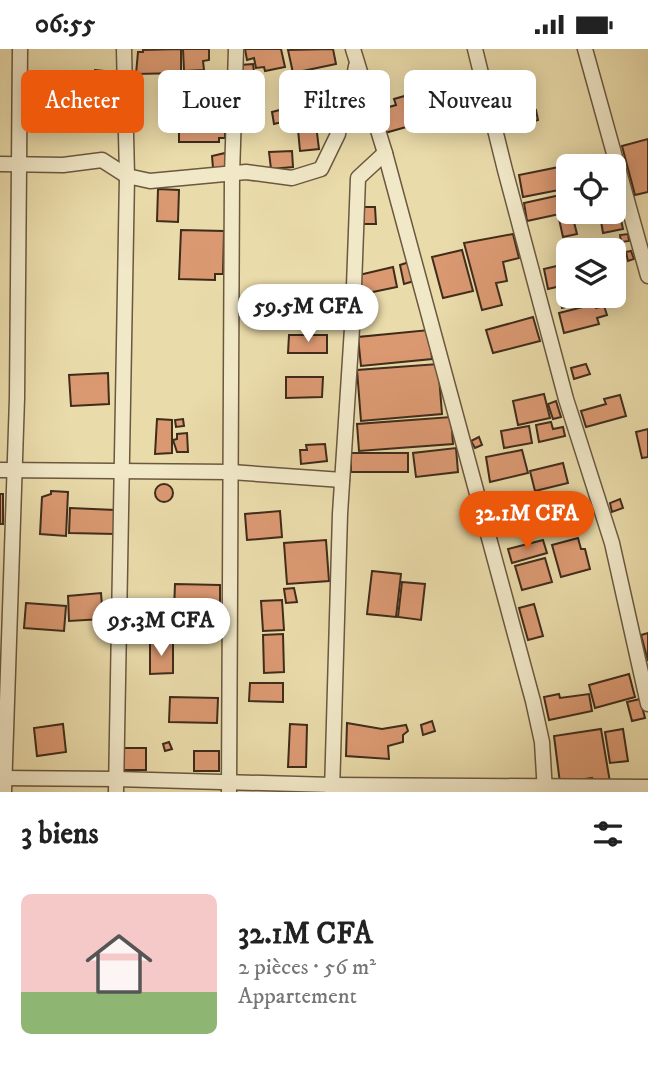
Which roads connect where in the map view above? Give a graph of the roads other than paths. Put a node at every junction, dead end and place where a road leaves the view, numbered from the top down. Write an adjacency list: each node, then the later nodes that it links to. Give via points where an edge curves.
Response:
1 (20, 49): 9 (street)
2 (124, 49): 11 (street)
3 (236, 49): 10 (street)
4 (475, 49): 17 (street, via 566,399 612,543)
5 (585, 49): 12 (street)
6 (355, 56): 7 (street); 10 (street, via 349,104 321,169 292,178 246,172)
7 (385, 153): 16 (street, via 358,178); 24 (street, via 533,701 542,741)
8 (0, 164): 9 (street)
9 (18, 165): 11 (street, via 102,160); 13 (street, via 17,384)
10 (233, 175): 11 (street, via 150,181); 14 (street)
11 (127, 176): 15 (street)
12 (648, 276)
13 (7, 470): 15 (street); 18 (street)
14 (231, 471): 15 (street); 16 (street); 21 (street)
15 (122, 472): 19 (street)
16 (342, 480): 22 (street)
17 (648, 704)
18 (3, 783): 19 (street)
19 (116, 785): 21 (street)
20 (648, 787): 24 (street)
21 (230, 788): 22 (street)
22 (331, 789): 23 (street)
23 (434, 789): 24 (street)
24 (545, 790)

